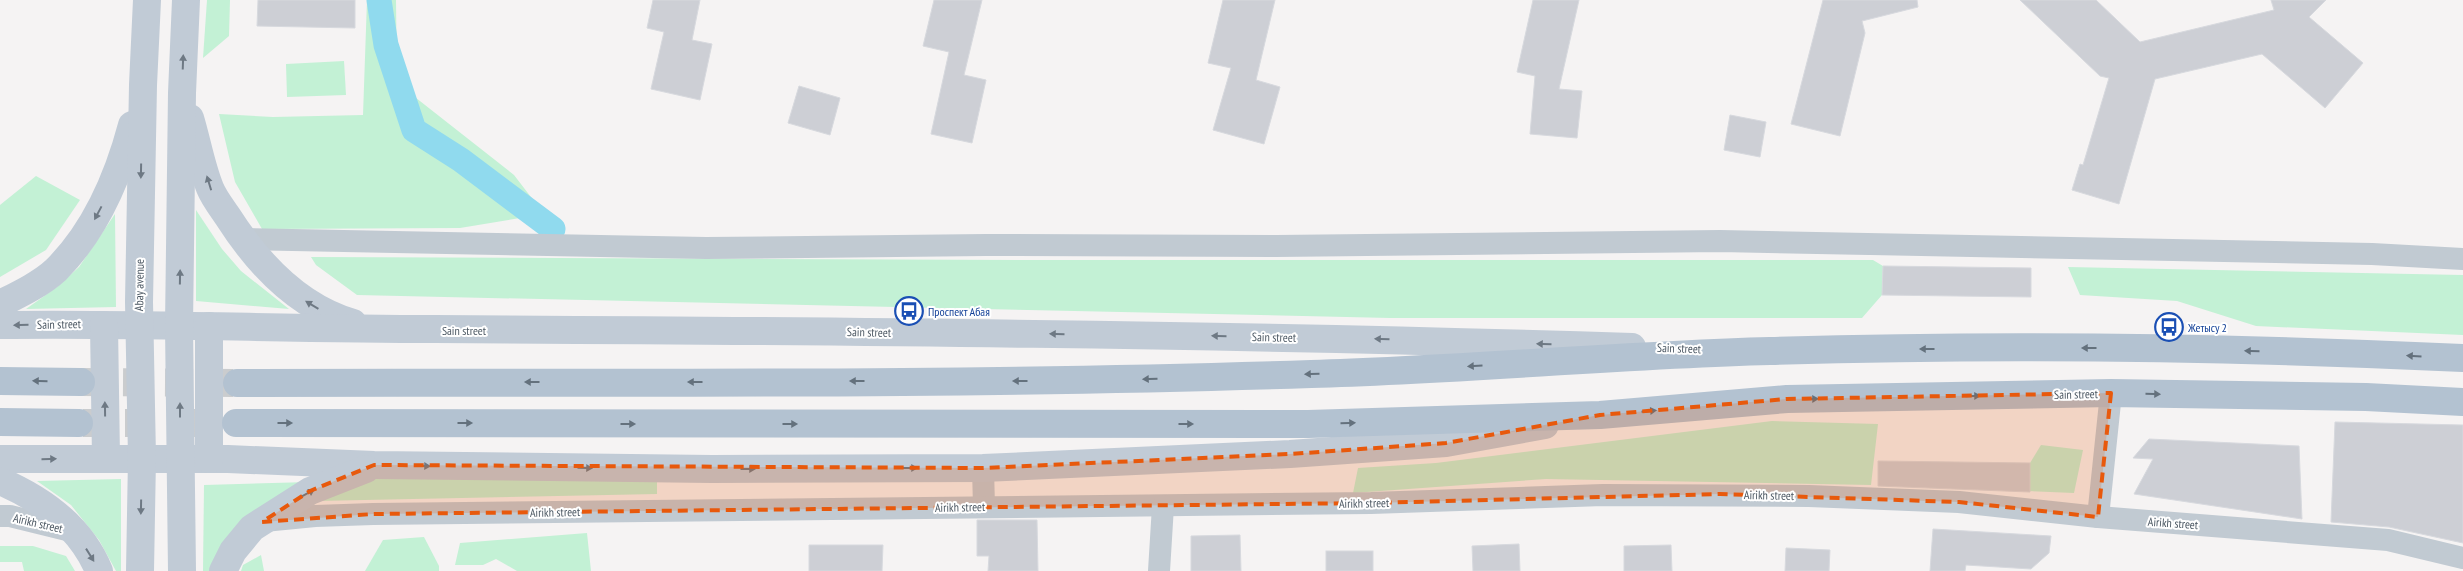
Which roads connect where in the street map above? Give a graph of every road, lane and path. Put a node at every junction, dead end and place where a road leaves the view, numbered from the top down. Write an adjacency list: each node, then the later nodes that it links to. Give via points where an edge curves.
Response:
1 (147, 0): 3 (main road, Abay avenue)
2 (186, 0): 4 (main road, one-way to 2)
3 (143, 85): 7 (main road, one-way to 7, via 123,159 97,217 55,270); 10 (main road, Abay avenue, one-way to 10)
4 (182, 93): 5 (main road, one-way to 4, via 210,189); 11 (main road, one-way to 4)
5 (242, 239): 6 (street, via 706,248 1720,241 2372,254); 13 (main road, one-way to 5, via 331,317 307,303 279,280)
6 (2463, 259)
7 (0, 304)
8 (0, 325): 9 (main road, Sain street, one-way to 8)
9 (104, 325): 10 (main road, Sain street); 25 (main road, one-way to 9)
10 (139, 325): 11 (main road, Sain street); 26 (main road, Abay avenue)
11 (179, 326): 12 (main road, Sain street); 27 (main road, one-way to 11)
12 (209, 326): 13 (main road, Sain street); 29 (main road)
13 (373, 329): 14 (main road, Sain street, one-way to 13, via 1328,337)
14 (1768, 351): 15 (main road, Sain street, one-way to 14, via 2110,348); 18 (main road, Sain street, one-way to 18, via 1318,374 1086,381)
15 (2463, 358)
16 (0, 381): 17 (main road, one-way to 16)
17 (80, 382)
18 (238, 383)
19 (2111, 393): 20 (main road, Sain street, one-way to 20, via 2366,397); 21 (main road, Sain street, one-way to 19, via 1787,399); 36 (street)
20 (2463, 402)
21 (1600, 415): 24 (main road, Sain street, one-way to 21, via 1308,424); 31 (main road, Sain street, via 1446,442 1290,454)
22 (0, 422): 23 (main road)
23 (79, 423)
24 (236, 423)
25 (106, 458): 26 (main road, Sain street); 28 (main road, Sain street, one-way to 25)
26 (142, 458): 27 (main road, Sain street); 41 (main road, Abay avenue, one-way to 41)
27 (180, 458): 29 (main road, Sain street); 42 (main road)
28 (0, 459)
29 (209, 459): 30 (main road, Sain street)
30 (374, 466): 31 (main road, Sain street, one-way to 31); 37 (main road, one-way to 30, via 310,491)
31 (983, 468): 34 (street)
32 (0, 481): 38 (main road, via 48,507)
33 (1163, 506): 34 (street, Airikh street); 36 (street, Airikh street, via 1720,494 1959,502); 44 (street)
34 (984, 507): 37 (street, Airikh street, via 363,514)
35 (0, 516): 38 (street, Airikh street)
36 (2098, 517): 39 (street, Airikh street, via 2388,540)
37 (262, 522): 43 (main road, via 252,528)
38 (75, 532): 40 (main road, one-way to 40)
39 (2463, 558)
40 (98, 571)
41 (140, 571)
42 (182, 571)
43 (223, 571)
44 (1159, 571)

